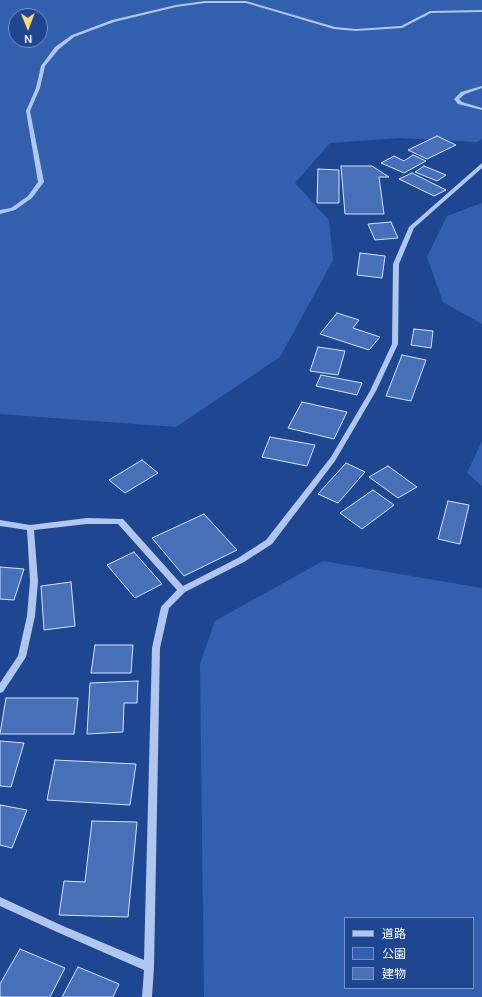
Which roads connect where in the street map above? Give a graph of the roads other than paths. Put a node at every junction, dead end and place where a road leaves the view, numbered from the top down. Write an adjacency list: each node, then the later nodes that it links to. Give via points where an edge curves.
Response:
1 (482, 11): 5 (street, via 430,12 402,27 356,30 335,28 246,2 205,2 176,6 114,21 73,36 57,48 43,66 38,88 28,110 41,182 30,197 13,209)
2 (482, 87): 3 (street, via 463,93 456,99 460,103)
3 (482, 109)
4 (482, 165): 8 (street, via 412,227 396,264 395,344 374,391 333,459 269,542 241,560)
5 (0, 212)
6 (0, 523): 7 (street)
7 (30, 528): 8 (street, via 87,521 120,521); 9 (street, via 34,581 30,616 22,657)
8 (182, 590): 11 (street, via 165,607 156,648)
9 (0, 690)
10 (0, 901): 11 (street)
11 (149, 967): 12 (street)
12 (147, 997)

